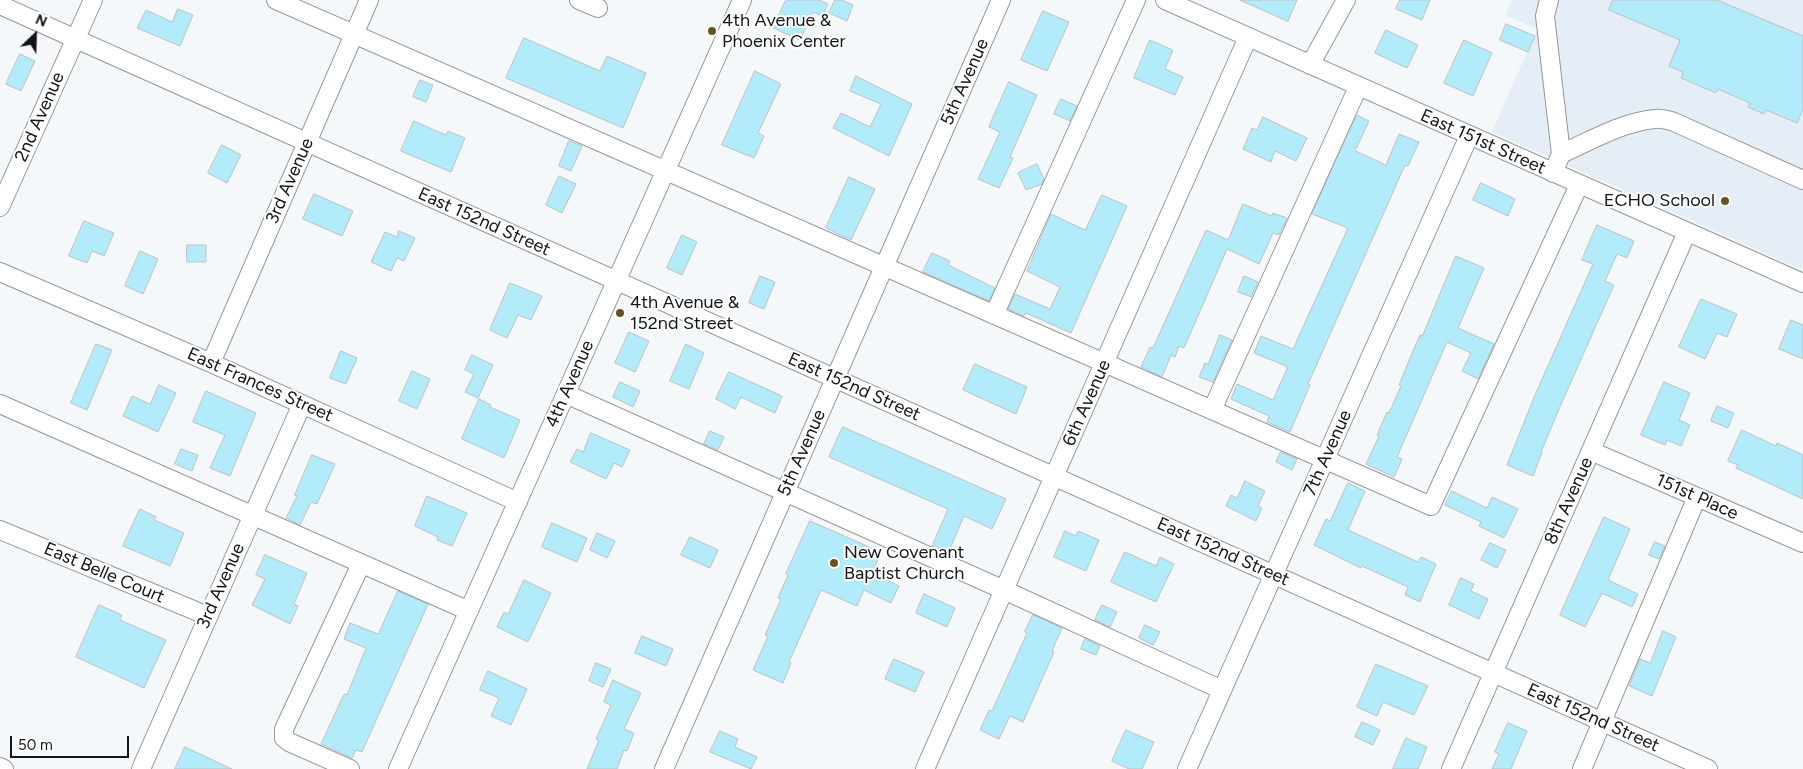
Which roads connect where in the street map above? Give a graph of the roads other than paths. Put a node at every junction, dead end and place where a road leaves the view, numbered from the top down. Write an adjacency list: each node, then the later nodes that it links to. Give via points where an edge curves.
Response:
1 (93, 0): 15 (street, 2nd Avenue)
2 (276, 0): 13 (street)
3 (369, 0): 13 (street, 3rd Avenue)
4 (579, 0): 12 (street)
5 (742, 0): 21 (street, 4th Avenue)
6 (1001, 0): 27 (street, 5th Avenue)
7 (1136, 0): 31 (street)
8 (1164, 0): 14 (street, East 151st Street)
9 (1346, 0): 16 (street)
10 (1549, 0): 20 (street, via 1545,16)
11 (0, 5): 15 (street, East 152nd Street)
12 (598, 8)
13 (354, 34): 19 (street, 3rd Avenue); 21 (street)
14 (1248, 37): 16 (street, East 151st Street); 33 (street, 6th Avenue)
15 (76, 39): 19 (street, East 152nd Street); 25 (street, 2nd Avenue)
16 (1310, 65): 17 (street, East 151st Street)
17 (1358, 87): 18 (street, East 151st Street); 38 (street)
18 (1469, 136): 22 (street, East 151st Street); 40 (street, 7th Avenue)
19 (307, 142): 29 (street, East 152nd Street); 32 (street, 3rd Avenue)
20 (1561, 154): 22 (street); 23 (street, via 1617,129 1657,118 1674,122)
21 (666, 171): 27 (street); 29 (street, 4th Avenue)
22 (1553, 173): 24 (street, East 151st Street)
23 (1803, 180)
24 (1578, 185): 26 (street, East 151st Street); 40 (street, via 1431,506)
25 (0, 207)
26 (1687, 232): 30 (street, East 151st Street); 39 (street, 8th Avenue)
27 (884, 267): 31 (street); 34 (street, 5th Avenue)
28 (0, 272): 32 (street, East Frances Street)
29 (616, 281): 34 (street, East 152nd Street); 35 (street, 4th Avenue)
30 (1803, 283)
31 (994, 315): 33 (street)
32 (211, 363): 37 (street, East Frances Street)
33 (1104, 363): 38 (street); 41 (street, 6th Avenue)
34 (835, 379): 41 (street, East 152nd Street); 42 (street, 5th Avenue)
35 (566, 394): 42 (street); 44 (street, 4th Avenue)
36 (0, 404): 45 (street)
37 (302, 404): 44 (street, East Frances Street); 45 (street, 3rd Avenue)
38 (1212, 410): 40 (street)
39 (1591, 451): 43 (street, 151st Place); 53 (street, 8th Avenue)
40 (1325, 460): 49 (street, 7th Avenue)
41 (1054, 477): 49 (street, East 152nd Street); 50 (street, 6th Avenue)
42 (785, 493): 50 (street); 61 (street, 5th Avenue)
43 (1697, 497): 47 (street, 151st Place); 55 (street)
44 (518, 502): 51 (street, 4th Avenue)
45 (253, 516): 48 (street); 52 (street, 3rd Avenue)
46 (0, 530): 52 (street, East Belle Court)
47 (1803, 543)
48 (361, 564): 51 (street); 59 (street, via 284,729 284,738 289,742)
49 (1274, 575): 53 (street, East 152nd Street); 54 (street, 7th Avenue)
50 (1004, 590): 54 (street); 62 (street, 6th Avenue)
51 (469, 611): 60 (street, 4th Avenue)
52 (208, 616): 58 (street, 3rd Avenue)
53 (1493, 673): 55 (street, East 152nd Street); 64 (street, 8th Avenue)
54 (1222, 690): 63 (street, 7th Avenue)
55 (1602, 722): 65 (street); 66 (street, East 152nd Street)
56 (0, 768): 57 (street)
57 (4, 769)
58 (141, 769)
59 (350, 769)
60 (398, 769)
61 (664, 769)
62 (926, 769)
63 (1187, 769)
64 (1451, 769)
65 (1582, 769)
66 (1708, 769)

